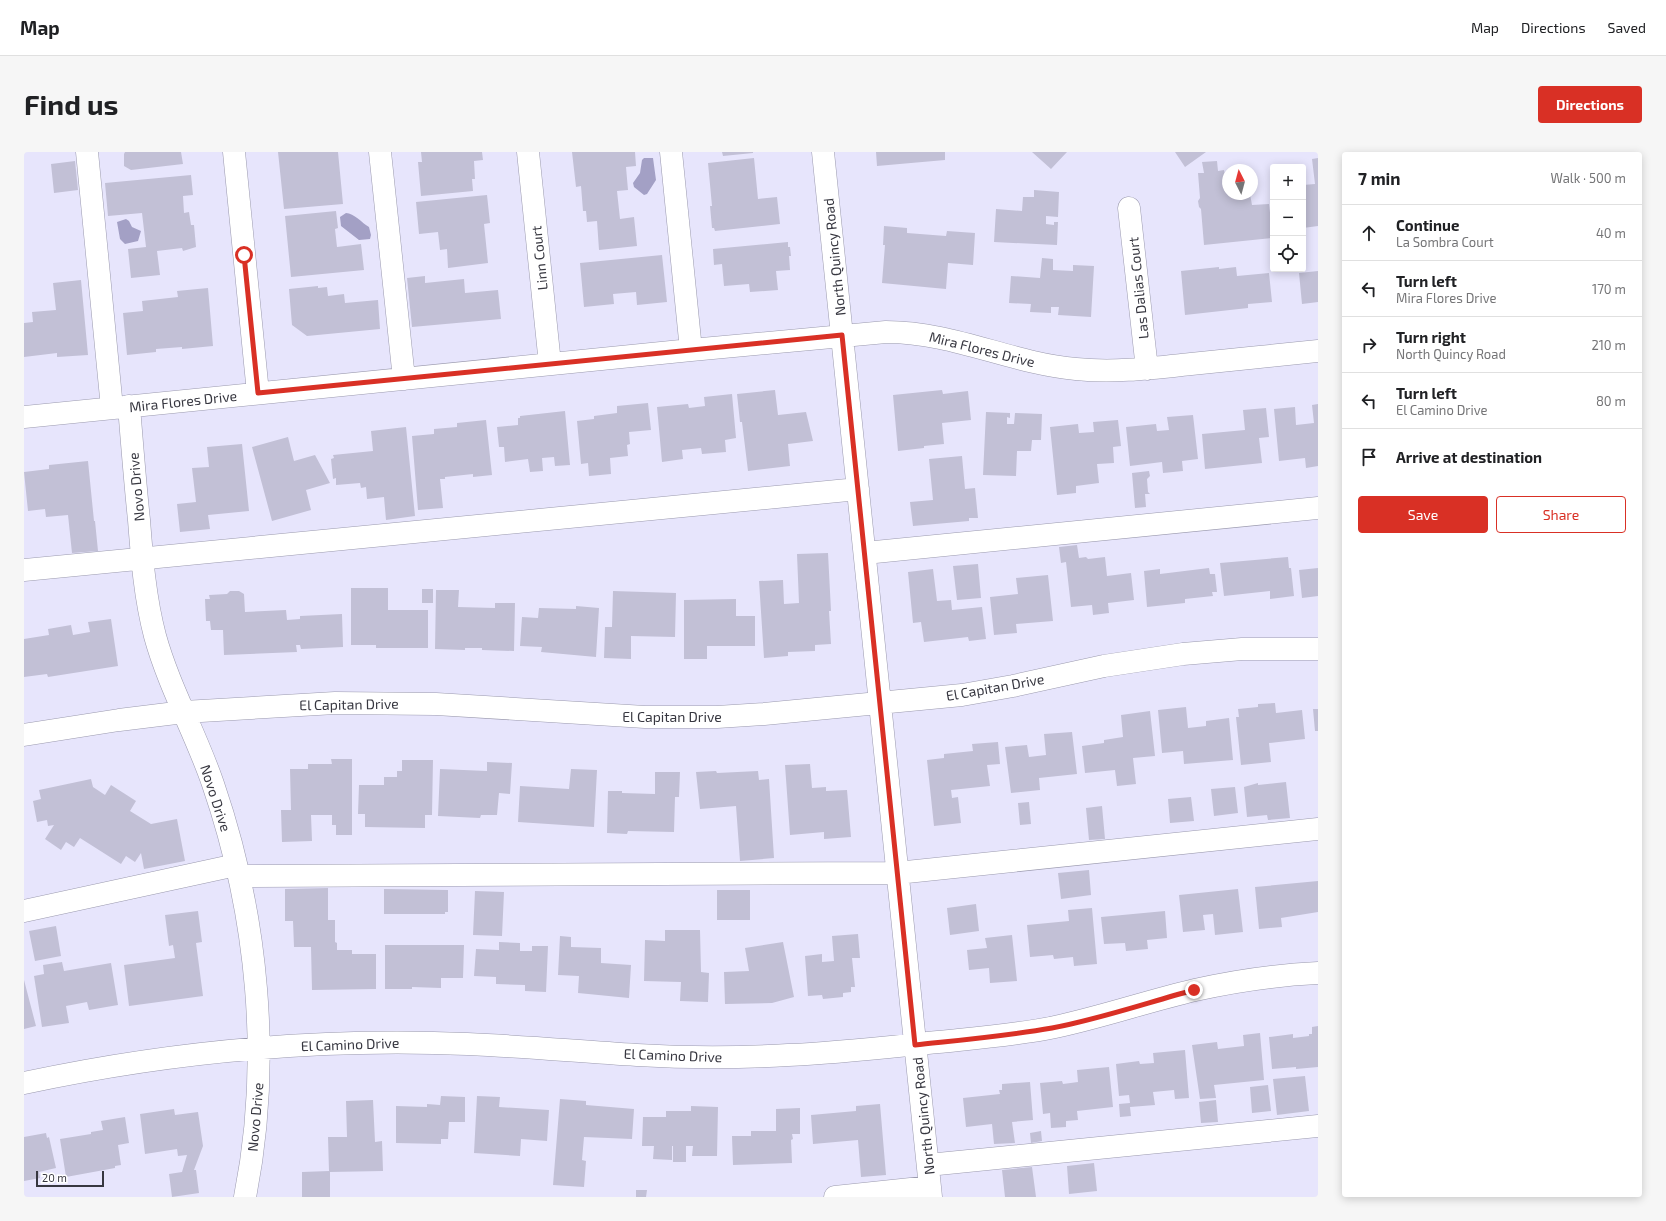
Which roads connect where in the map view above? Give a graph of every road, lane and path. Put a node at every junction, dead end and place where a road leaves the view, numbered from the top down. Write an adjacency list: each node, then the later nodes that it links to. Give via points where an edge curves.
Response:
1 (87, 152): 15 (street, Novo Drive)
2 (234, 152): 14 (street)
3 (380, 152): 13 (street)
4 (528, 152): 11 (street, Linn Court)
5 (671, 152): 9 (street)
6 (823, 152): 8 (street, North Quincy Road)
7 (1129, 208): 12 (street, Las Dalias Court)
8 (842, 335): 9 (street, Mira Flores Drive); 12 (street, Mira Flores Drive, via 886,332 925,334 1062,367 1099,371); 17 (street, North Quincy Road)
9 (691, 350): 11 (street, Mira Flores Drive)
10 (1318, 351): 12 (street, Mira Flores Drive)
11 (550, 364): 13 (street, Mira Flores Drive)
12 (1147, 369)
13 (404, 379): 14 (street, Mira Flores Drive)
14 (258, 393): 15 (street, Mira Flores Drive)
15 (120, 407): 16 (street, Mira Flores Drive); 20 (street, Novo Drive)
16 (24, 417)
17 (858, 489): 19 (street, North Quincy Road); 20 (street)
18 (1318, 508): 19 (street)
19 (865, 553): 23 (street, North Quincy Road)
20 (142, 559): 21 (street); 24 (street, Novo Drive, via 150,613 159,649)
21 (24, 570)
22 (1318, 649): 23 (street, El Capitan Drive, via 1242,649 1176,655 1104,666 975,692)
23 (880, 703): 24 (street, El Capitan Drive, via 764,714 670,717 598,716 385,703); 28 (street, North Quincy Road)
24 (184, 712): 25 (street, El Capitan Drive); 27 (street, Novo Drive, via 214,785)
25 (24, 735)
26 (1318, 829): 28 (street)
27 (238, 870): 28 (street); 29 (street); 32 (street, Novo Drive, via 256,984)
28 (897, 873): 31 (street, North Quincy Road)
29 (24, 911)
30 (1318, 973): 31 (street, El Camino Drive, via 1246,980 1194,990 1053,1028)
31 (915, 1045): 32 (street, El Camino Drive, via 790,1055 700,1057 434,1042); 35 (street, North Quincy Road)
32 (259, 1048): 33 (street, El Camino Drive, via 156,1058); 37 (street, Novo Drive, via 253,1152)
33 (24, 1083)
34 (1318, 1126): 35 (street)
35 (928, 1165): 36 (street, North Quincy Road)
36 (930, 1192): 38 (street)
37 (245, 1197)
38 (835, 1197)

